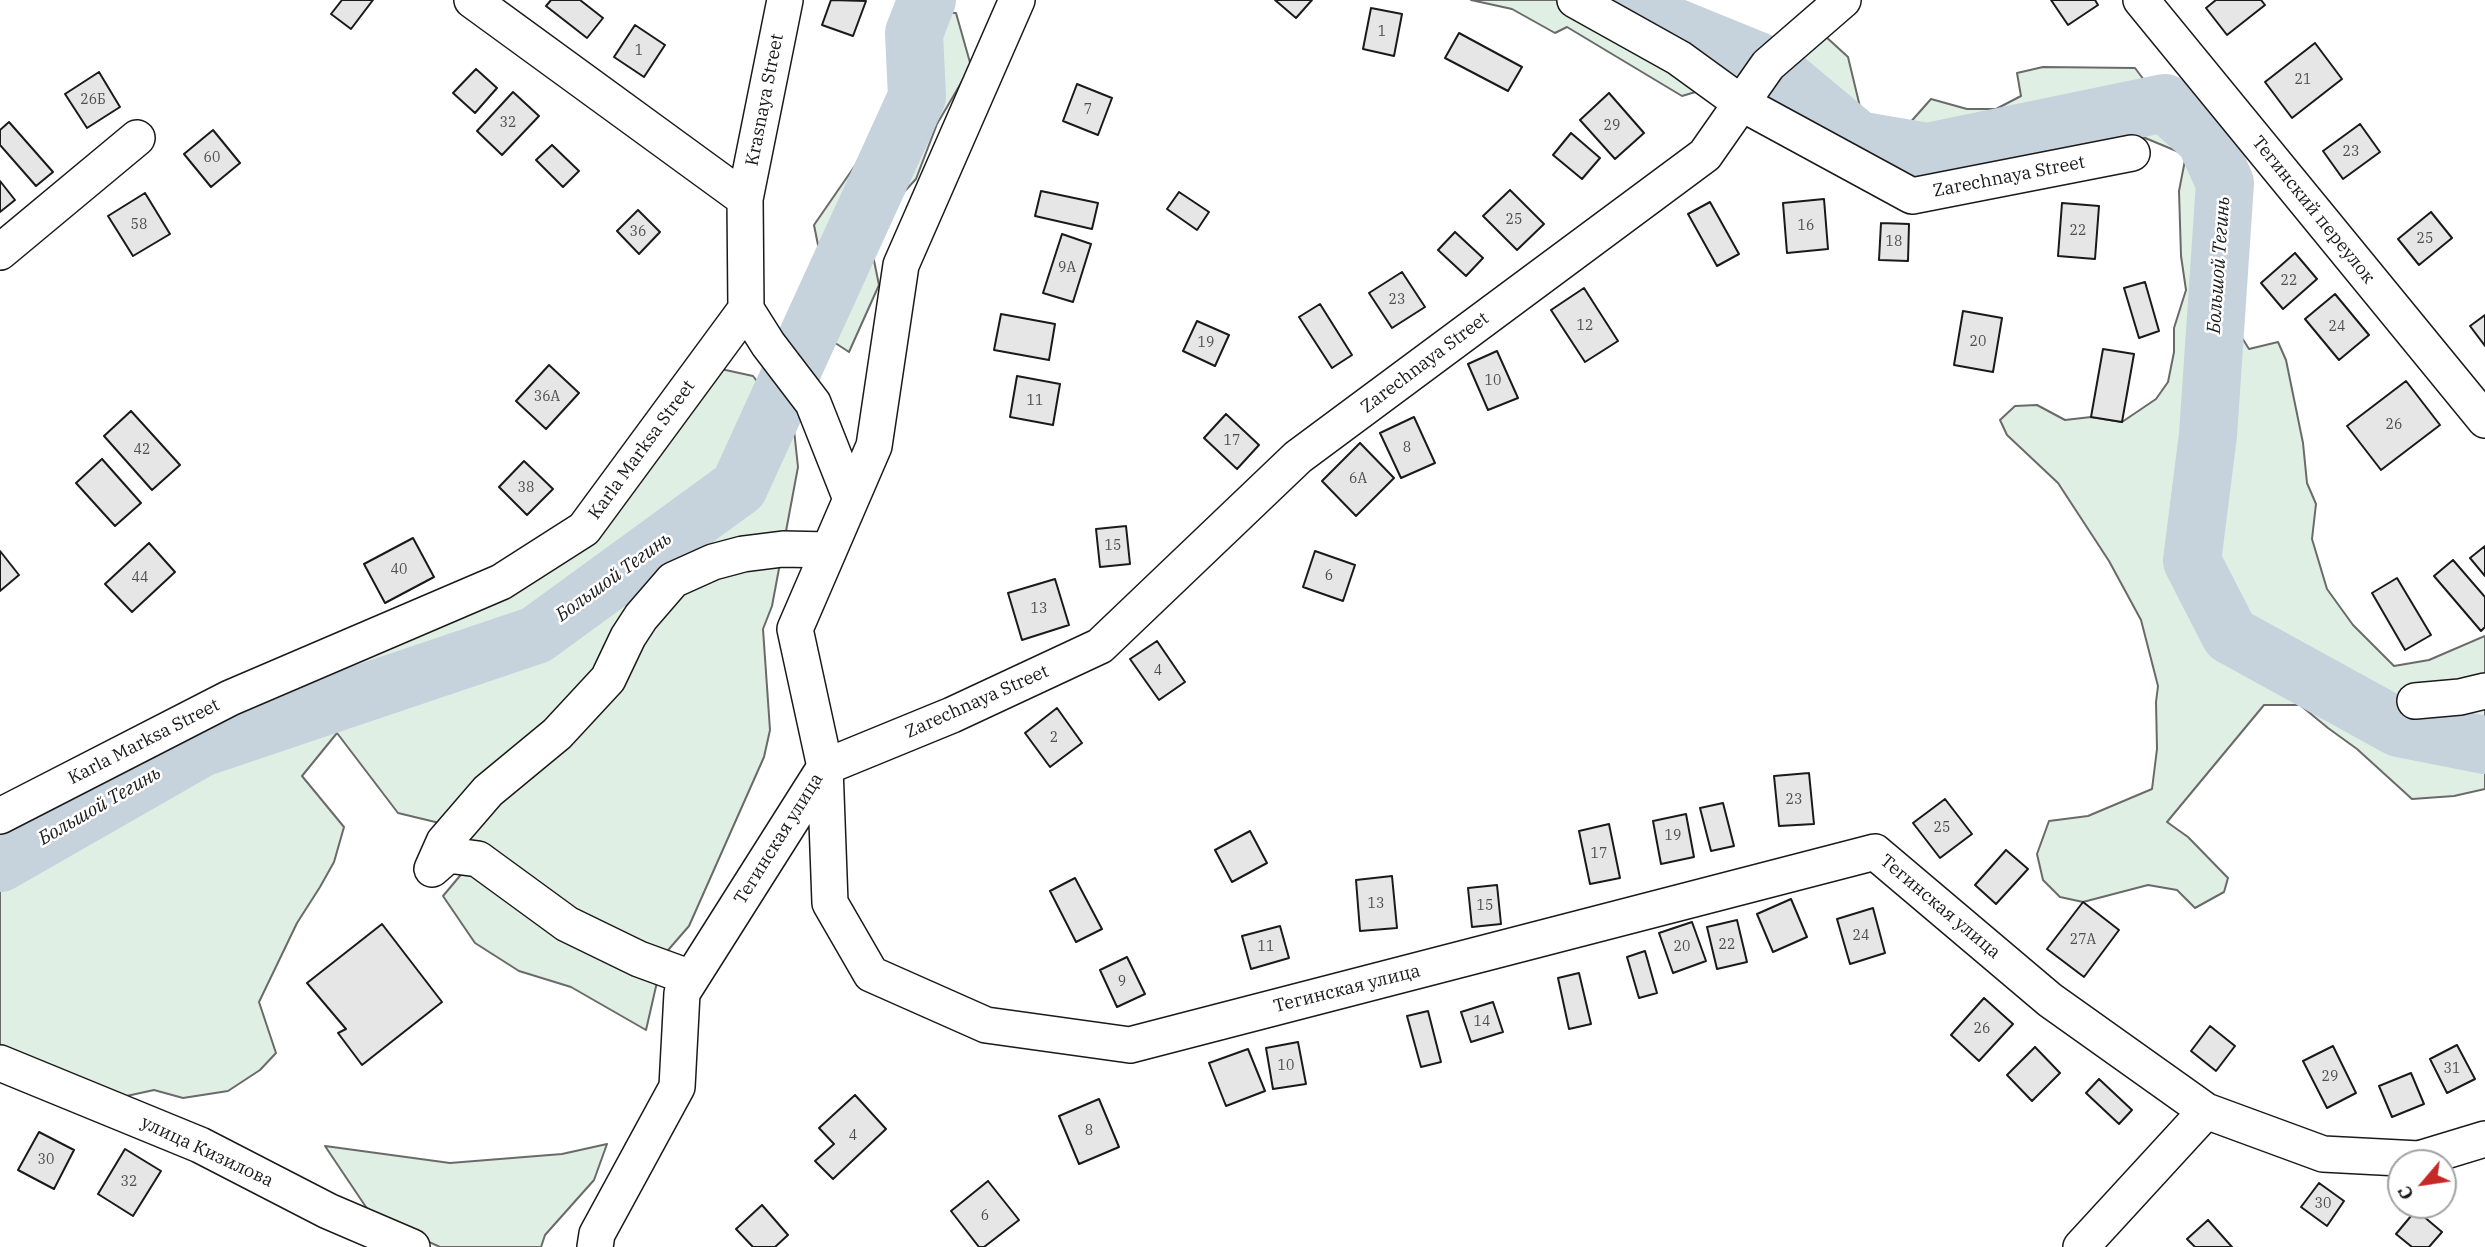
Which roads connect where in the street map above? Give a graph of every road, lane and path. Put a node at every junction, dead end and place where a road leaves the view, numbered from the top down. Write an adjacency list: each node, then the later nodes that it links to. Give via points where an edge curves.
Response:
1 (472, 0): 10 (street)
2 (785, 0): 10 (street, Krasnaya Street)
3 (1017, 0): 14 (street, via 901,265 874,446)
4 (1575, 0): 7 (street, Zarechnaya Street, via 1679,58)
5 (1843, 0): 7 (street, Zarechnaya Street, via 1768,65)
6 (2141, 0): 13 (street, Тегинский переулок)
7 (1741, 103): 9 (street, Zarechnaya Street, via 1912,196); 18 (street, Zarechnaya Street, via 1705,155 1298,457 1100,646 953,716)
8 (137, 138): 11 (street)
9 (2132, 153)
10 (746, 199): 12 (street)
11 (0, 252)
12 (746, 309): 14 (street, via 813,403); 19 (street, Karla Marksa Street, via 584,529 501,582 230,698)
13 (2485, 419)
14 (851, 499): 15 (street)
15 (829, 550): 18 (street, via 795,629); 20 (street, via 743,554 673,580 641,617 608,679 556,734 488,791 444,842 432,869 448,855 478,859 567,924)
16 (2485, 691): 17 (street)
17 (2415, 701)
18 (825, 767): 20 (street, Тегинская улица); 22 (street, Тегинская улица, via 830,903 871,974 986,1025 1130,1045 1875,852 2050,1000)
19 (0, 816)
20 (691, 978): 25 (street, Тегинская улица, via 682,993 677,1087 597,1234)
21 (0, 1063): 24 (street, улица Кизилова, via 200,1145 328,1211)
22 (2206, 1111): 23 (street, Тегинская улица, via 2323,1154 2419,1159); 26 (street)
23 (2485, 1139)
24 (412, 1247)
25 (595, 1247)
26 (2081, 1247)

